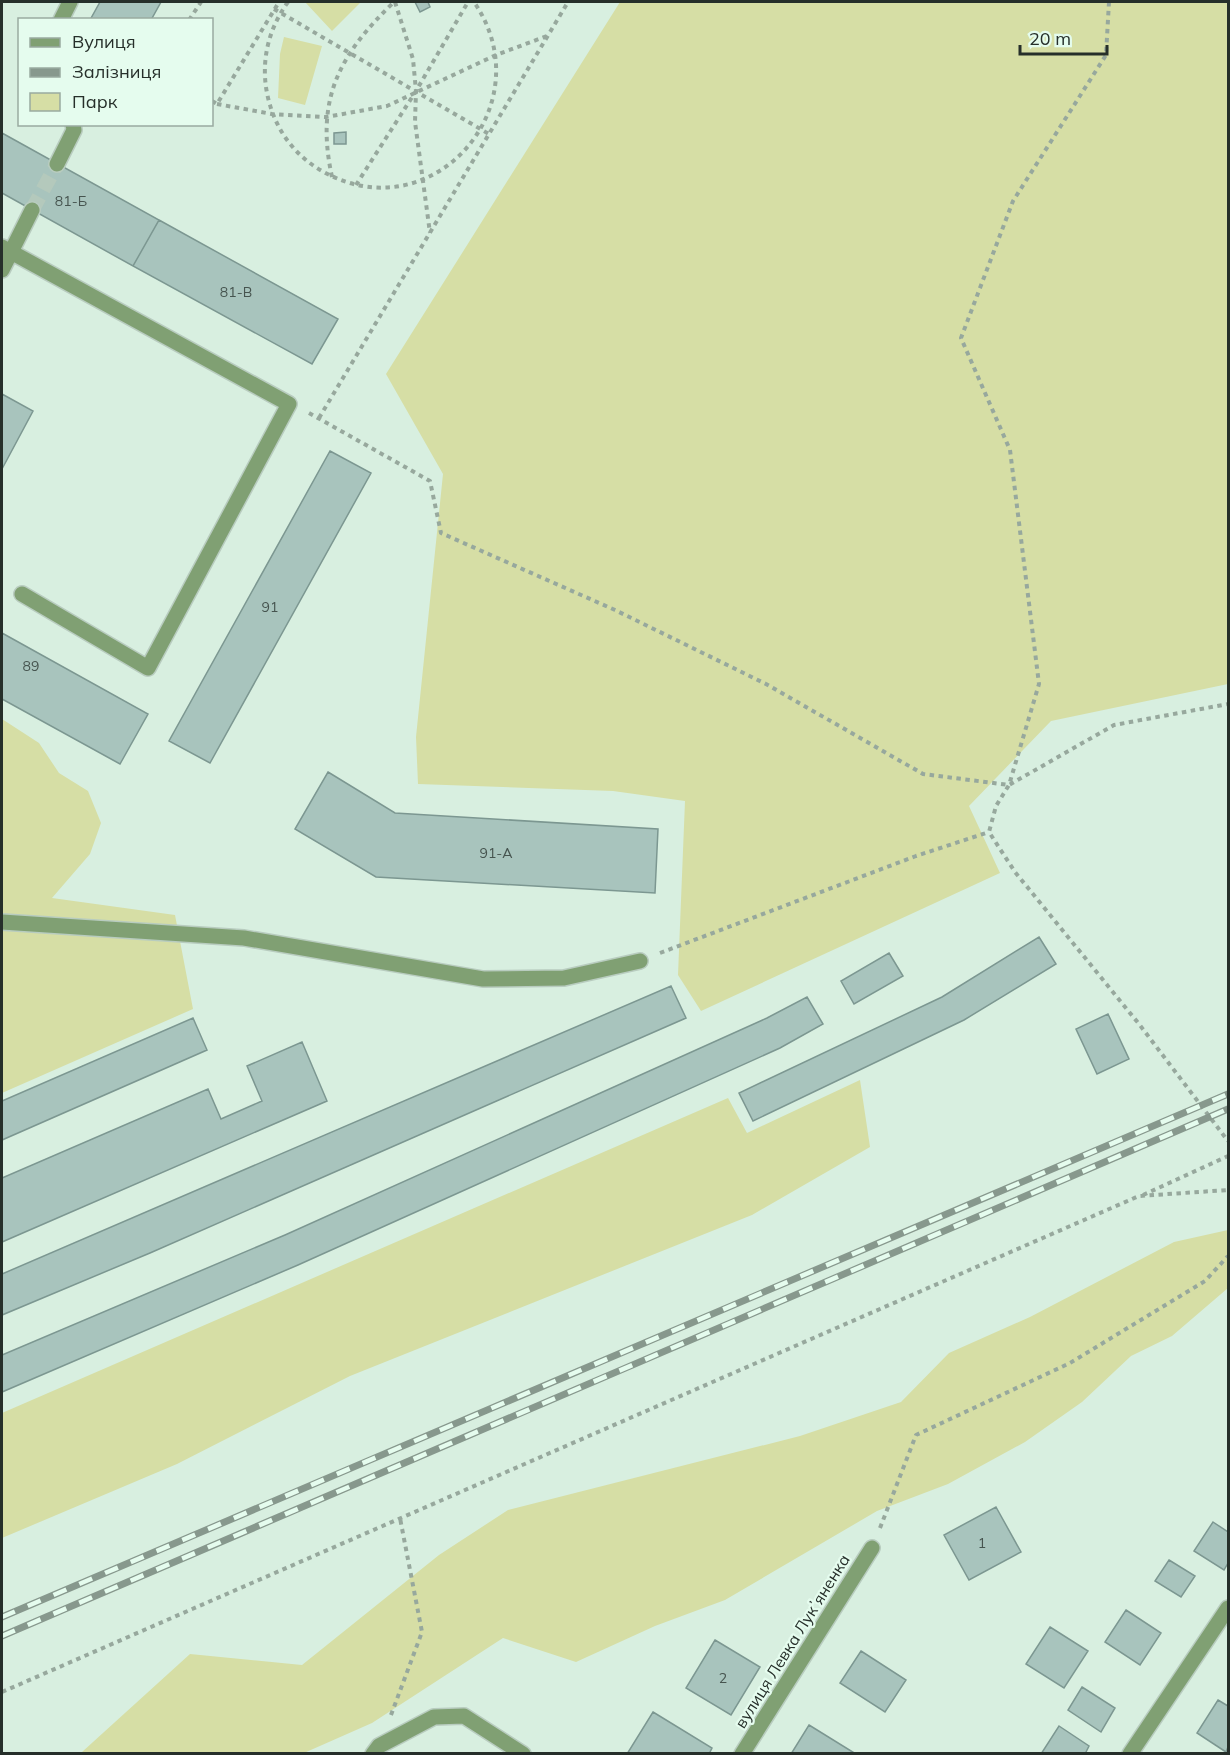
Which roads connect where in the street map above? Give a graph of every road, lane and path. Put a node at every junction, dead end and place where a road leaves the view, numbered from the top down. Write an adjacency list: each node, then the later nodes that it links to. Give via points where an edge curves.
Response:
1 (70, 2): 12 (street)
2 (201, 2): 13 (path)
3 (279, 2): 10 (path)
4 (288, 2): 11 (path)
5 (394, 2): 15 (path); 17 (path, via 413,59)
6 (468, 2): 17 (path)
7 (474, 2): 16 (path, via 492,34)
8 (568, 2): 14 (path)
9 (1108, 2): 37 (path, via 1106,55 1013,201 961,338 1010,450 1039,684)
10 (274, 9): 11 (path); 19 (path)
11 (280, 13): 15 (path); 20 (path, via 266,52 266,94)
12 (62, 18)
13 (190, 18)
14 (547, 36): 16 (path); 24 (path)
15 (349, 53): 17 (path); 21 (path, via 334,82)
16 (496, 55): 17 (path); 23 (path, via 495,94)
17 (416, 91): 21 (path, via 387,106); 23 (path); 27 (path, via 415,122); 28 (path)
18 (213, 102): 19 (path)
19 (217, 104): 20 (path)
20 (272, 114): 21 (path); 26 (path, via 296,152)
21 (326, 117): 26 (path, via 326,146)
22 (73, 126): 25 (street)
23 (481, 129): 24 (path); 27 (path, via 456,160)
24 (489, 134): 30 (path)
25 (57, 164)
26 (333, 177): 28 (path)
27 (422, 180): 28 (path, via 378,188); 30 (path)
28 (356, 185)
29 (32, 210): 31 (street)
30 (430, 233): 34 (path)
31 (6, 249): 32 (street); 33 (street)
32 (2, 270)
33 (289, 404): 34 (path); 35 (street, via 148,668)
34 (319, 418): 37 (path, via 430,481 441,533 615,610 766,684 923,774)
35 (22, 594)
36 (1228, 704): 37 (path, via 1114,725)
37 (1009, 785): 38 (path, via 996,806)
38 (989, 832): 40 (path); 41 (path, via 1015,872)
39 (2, 922): 40 (street, via 244,938 483,979 564,978)
40 (640, 961)
41 (1228, 1141)
42 (1228, 1156): 44 (path)
43 (1228, 1190): 44 (path)
44 (1139, 1196): 46 (path)
45 (1228, 1256): 47 (path, via 1205,1281 1070,1364 916,1435)
46 (400, 1518): 49 (path); 50 (path, via 422,1632)
47 (872, 1548): 52 (street, вулиця Левка Лукʼяненка)
48 (1228, 1608): 53 (street)
49 (2, 1692)
50 (376, 1750): 51 (street, via 434,1717 464,1716)
51 (523, 1754)
52 (742, 1754)
53 (1130, 1754)

